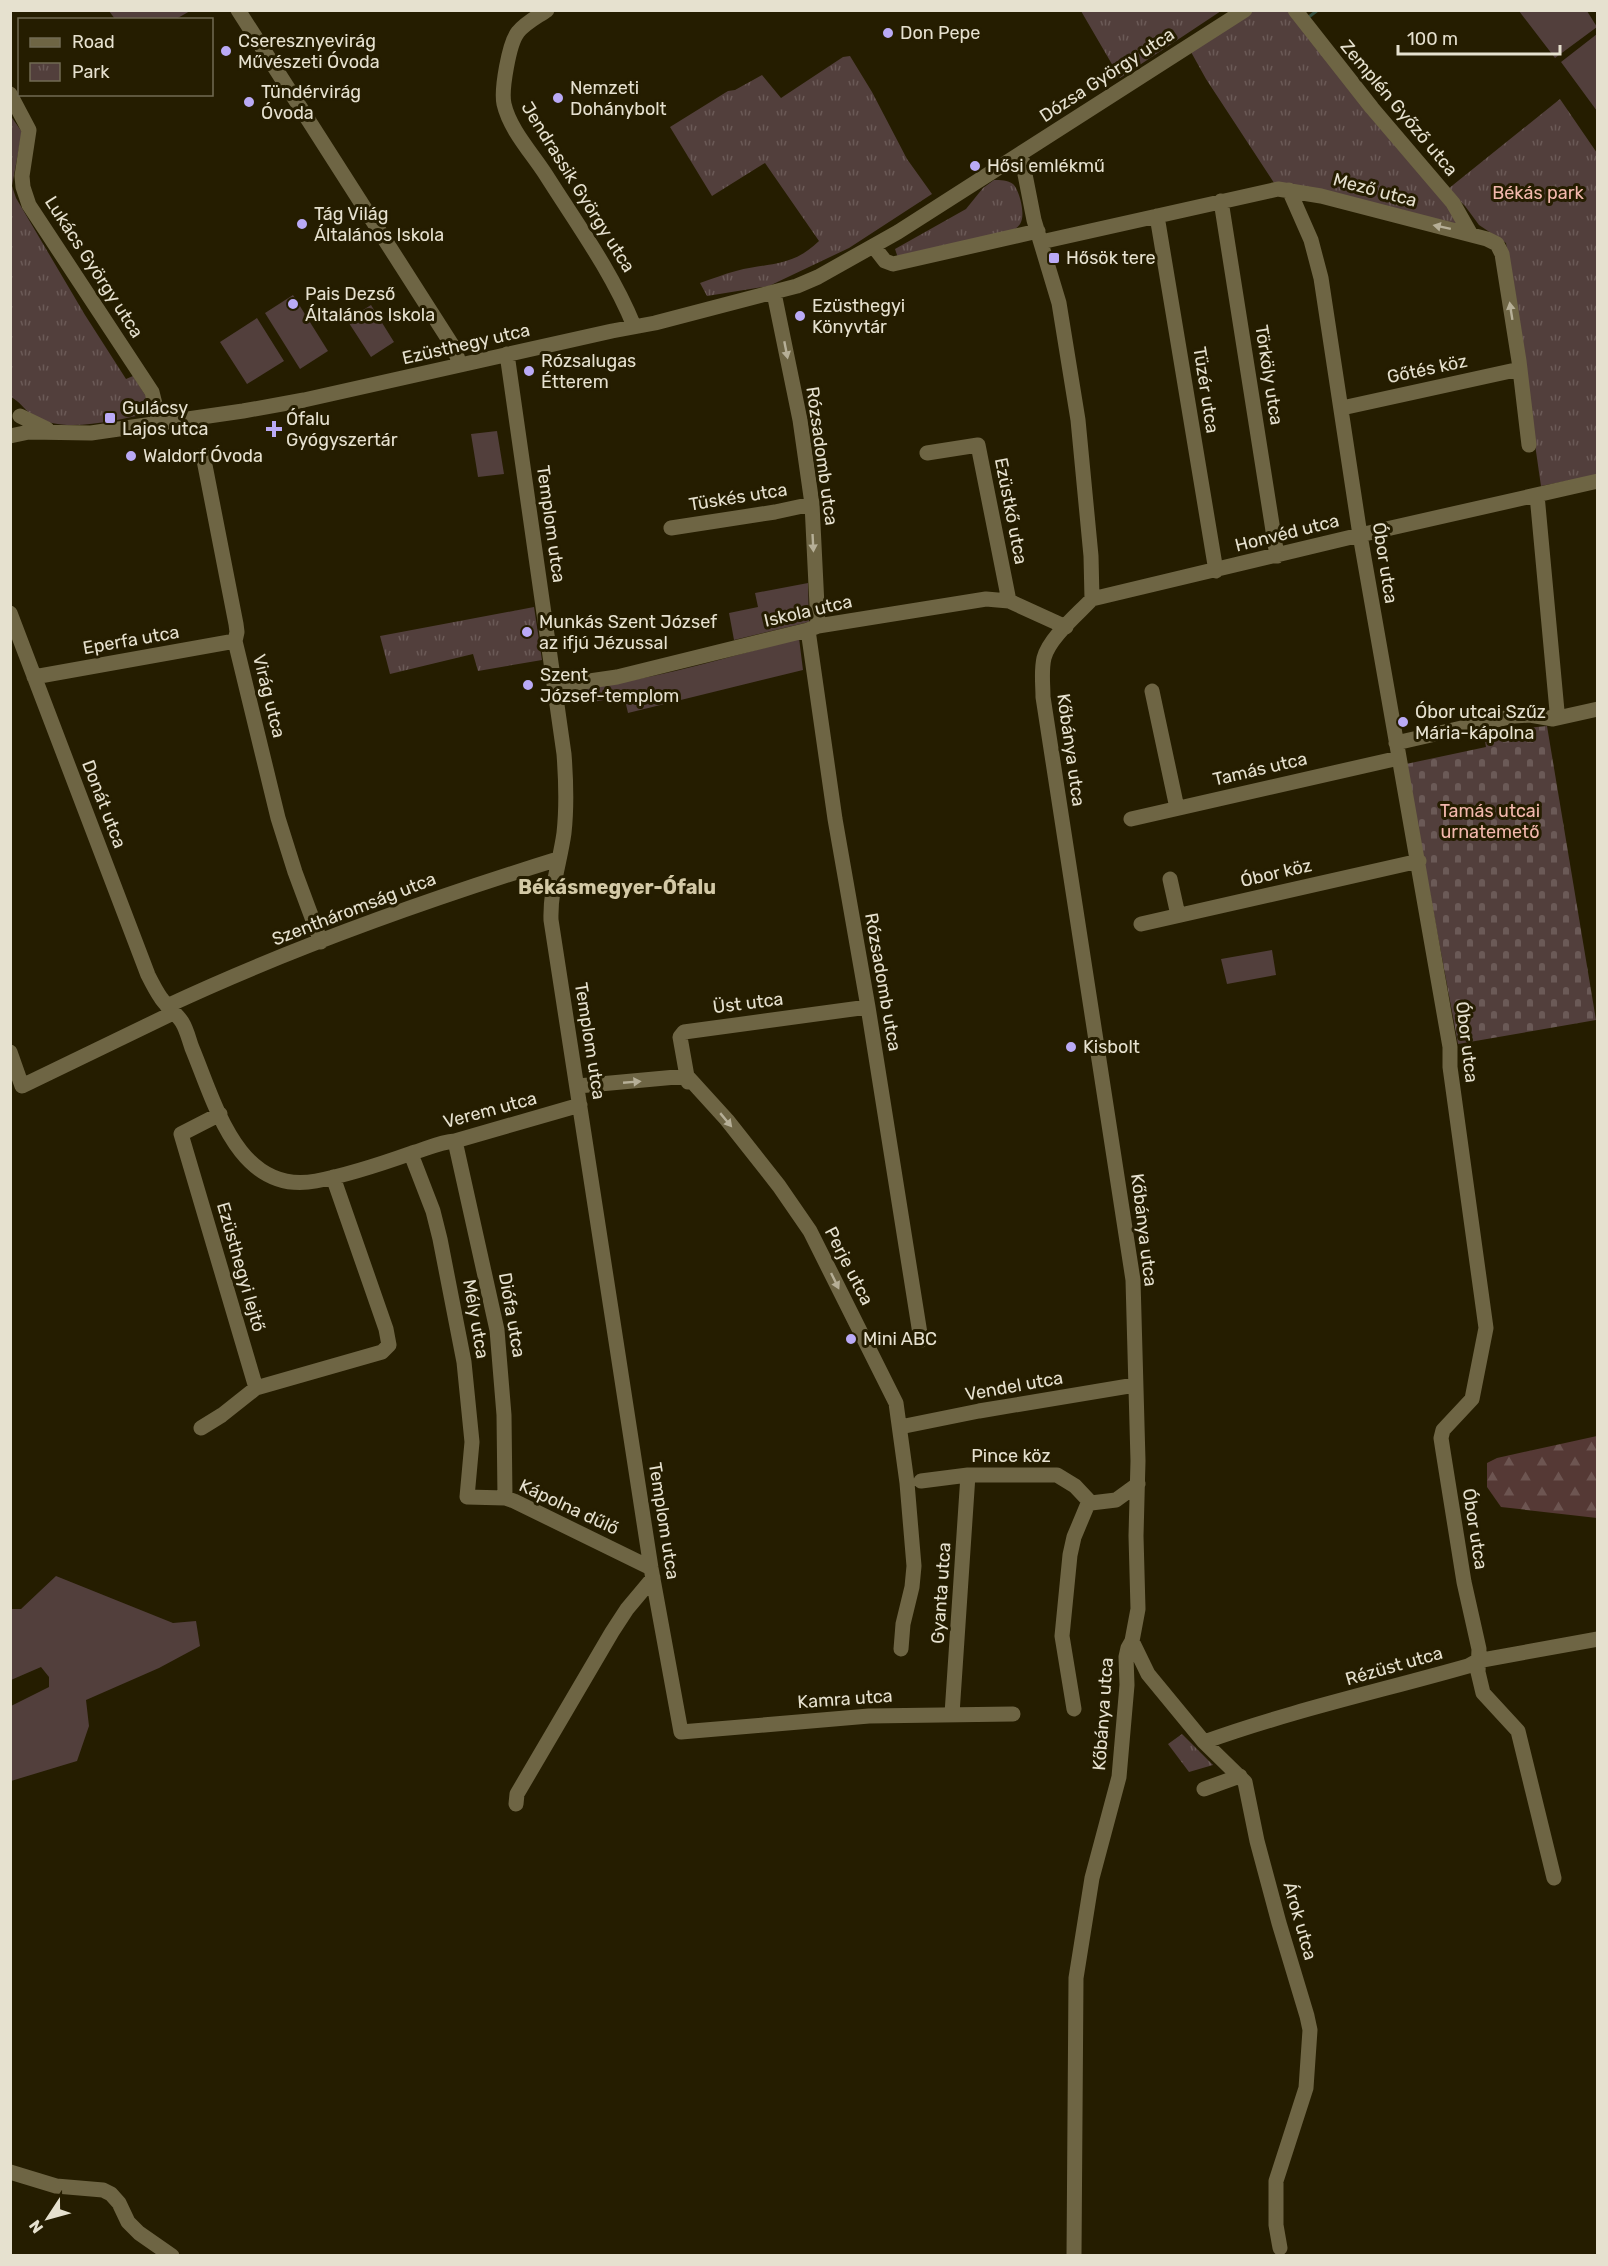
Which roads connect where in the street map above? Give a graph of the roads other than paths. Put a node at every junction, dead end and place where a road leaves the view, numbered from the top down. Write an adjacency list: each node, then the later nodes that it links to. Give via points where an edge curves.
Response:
1 (238, 10): 16 (street, via 454,348)
2 (547, 10): 14 (street, Jendrassik György utca, via 515,37 505,75 505,106 619,291)
3 (1245, 10): 6 (street, Dózsa György utca)
4 (1295, 10): 10 (street, Zemplén Győző utca, via 1453,203)
5 (10, 94): 20 (street, Lukács György utca, via 29,130 22,176 30,205 152,392)
6 (1021, 154): 11 (street); 12 (street, Ezüsthegy utca)
7 (1289, 190): 8 (street, Mező utca); 10 (street, Mező utca, one-way to 7); 18 (street, Óbor utca, via 1317,257)
8 (1221, 201): 9 (street, Mező utca); 31 (street, Törköly utca)
9 (1157, 216): 11 (street, Mező utca); 32 (street, Tüzér utca)
10 (1470, 233): 17 (street, Mező utca, one-way to 10, via 1502,254 1497,244)
11 (1040, 236): 12 (street, via 893,264 885,261); 33 (street, via 1059,303 1078,420)
12 (874, 247): 13 (street, Ezüsthegy utca, via 818,277)
13 (774, 293): 14 (street, Ezüsthegy utca); 28 (street, Rózsadomb utca, one-way to 28, via 800,420)
14 (634, 326): 15 (street, Ezüsthegy utca)
15 (507, 354): 16 (street, Ezüsthegy utca); 40 (street, Templom utca)
16 (460, 365): 20 (street, Ezüsthegy utca, via 304,400)
17 (1520, 369): 18 (street, Gőtés köz); 23 (street, Mező utca)
18 (1342, 408): 30 (street, Óbor utca)
19 (15, 411): 21 (street, Ezüsthegy utca); 22 (street, via 19,428)
20 (160, 424): 21 (street, Ezüsthegy utca, via 91,433)
21 (54, 432): 22 (street, Ezüsthegy utca)
22 (10, 436)
23 (1529, 445)
24 (927, 453): 34 (street, Ezüstkő utca, via 978,445)
25 (202, 455): 38 (street, Virág utca, via 236,624)
26 (1598, 481): 27 (street, Honvéd utca)
27 (1537, 495): 30 (street, Honvéd utca); 43 (street, via 1557,711)
28 (812, 504): 29 (street, Tüskés utca); 37 (street, Rózsadomb utca, one-way to 37)
29 (671, 528)
30 (1360, 535): 31 (street, Honvéd utca); 44 (street, Óbor utca)
31 (1277, 556): 32 (street, Honvéd utca)
32 (1216, 571): 33 (street, Honvéd utca)
33 (1092, 599): 36 (street, Kőbánya utca)
34 (1009, 601): 36 (street, Iskola utca); 37 (street, Iskola utca, via 986,599)
35 (10, 613): 39 (street, Donát utca)
36 (1066, 627): 64 (street, Kőbánya utca, via 1045,655 1043,697 1128,1237)
37 (813, 628): 40 (street, Iskola utca, via 617,677); 53 (street, Rózsadomb utca, via 834,819)
38 (235, 641): 39 (street, Eperfa utca); 52 (street, Virág utca, via 278,818)
39 (34, 677): 54 (street, Donát utca, via 148,975)
40 (555, 686): 47 (street, Templom utca, via 566,794)
41 (1152, 691): 45 (street)
42 (1598, 709): 43 (street, Tamás utca)
43 (1552, 719): 44 (street, Tamás utca, via 1514,716)
44 (1397, 751): 45 (street, Tamás utca); 48 (street, Óbor utca)
45 (1177, 808): 46 (street, Tamás utca)
46 (1131, 819)
47 (558, 859): 52 (street, Szentháromság utca, via 447,893); 57 (street, Templom utca, via 551,920)
48 (1419, 861): 50 (street, Óbor köz); 78 (street, Óbor utca, via 1450,1047 1486,1328 1472,1399 1443,1430 1441,1438 1479,1649)
49 (1170, 879): 50 (street)
50 (1178, 915): 51 (street, Óbor köz)
51 (1141, 924)
52 (321, 942): 54 (street, Szentháromság utca)
53 (868, 1007): 56 (street, Üst utca, via 684,1032 680,1037); 63 (street, Rózsadomb utca)
54 (174, 1014): 55 (street, Szentháromság utca, via 22,1086); 59 (street, Donát utca)
55 (10, 1052)
56 (687, 1079): 57 (street, one-way to 56); 66 (street, Perje utca, one-way to 66, via 727,1120 810,1231 896,1403)
57 (578, 1086): 58 (street, Templom utca)
58 (580, 1105): 60 (street, Verem utca); 74 (street, Templom utca)
59 (220, 1114): 62 (street, Donát utca, via 245,1159 269,1176 297,1184); 65 (street, Ezüsthegyi lejtő, via 181,1134)
60 (455, 1141): 61 (street, Verem utca); 72 (street, Diófa utca, via 497,1330)
61 (411, 1154): 62 (street, Donát utca); 71 (street, Mély utca, via 433,1211 464,1362 472,1442)
62 (333, 1177): 65 (street, via 386,1329 388,1345 382,1352)
63 (921, 1340)
64 (1136, 1385): 66 (street, Vendel utca); 70 (street, Kőbánya utca)
65 (256, 1388): 67 (street)
66 (900, 1427): 77 (street, Perje utca, via 914,1566)
67 (201, 1428)
68 (968, 1475): 69 (street, Pince köz); 73 (street, Pince köz, via 1057,1475); 80 (street, Gyanta utca)
69 (921, 1482)
70 (1138, 1484): 73 (street, via 1116,1500); 76 (street, Kőbánya utca, via 1138,1609)
71 (467, 1497): 72 (street, Kápolna dűlő)
72 (505, 1498): 74 (street, Kápolna dűlő)
73 (1092, 1503): 79 (street, via 1085,1510 1072,1547 1062,1636)
74 (652, 1573): 82 (street, Templom utca); 86 (street, via 612,1632 517,1794)
75 (1598, 1639): 78 (street, Rézüst utca)
76 (1132, 1641): 83 (street, Árok utca, via 1148,1674); 91 (street, Kőbánya utca, via 1126,1657 1119,1777 1092,1878 1076,1978)
77 (901, 1649)
78 (1477, 1661): 83 (street, Rézüst utca); 87 (street, Óbor utca, via 1483,1693 1512,1723 1520,1738)
79 (1074, 1709)
80 (952, 1714): 81 (street, Kamra utca); 82 (street, Kamra utca, via 869,1716)
81 (1013, 1714)
82 (681, 1732)
83 (1204, 1742): 84 (street, Árok utca)
84 (1240, 1776): 85 (street); 89 (street, Árok utca, via 1250,1796 1257,1841 1310,2030 1305,2092 1276,2181)
85 (1204, 1789)
86 (516, 1804)
87 (1554, 1878)
88 (10, 2172): 90 (street, via 56,2186 111,2194 128,2222)
89 (1280, 2248)
90 (172, 2256)
91 (1074, 2256)

